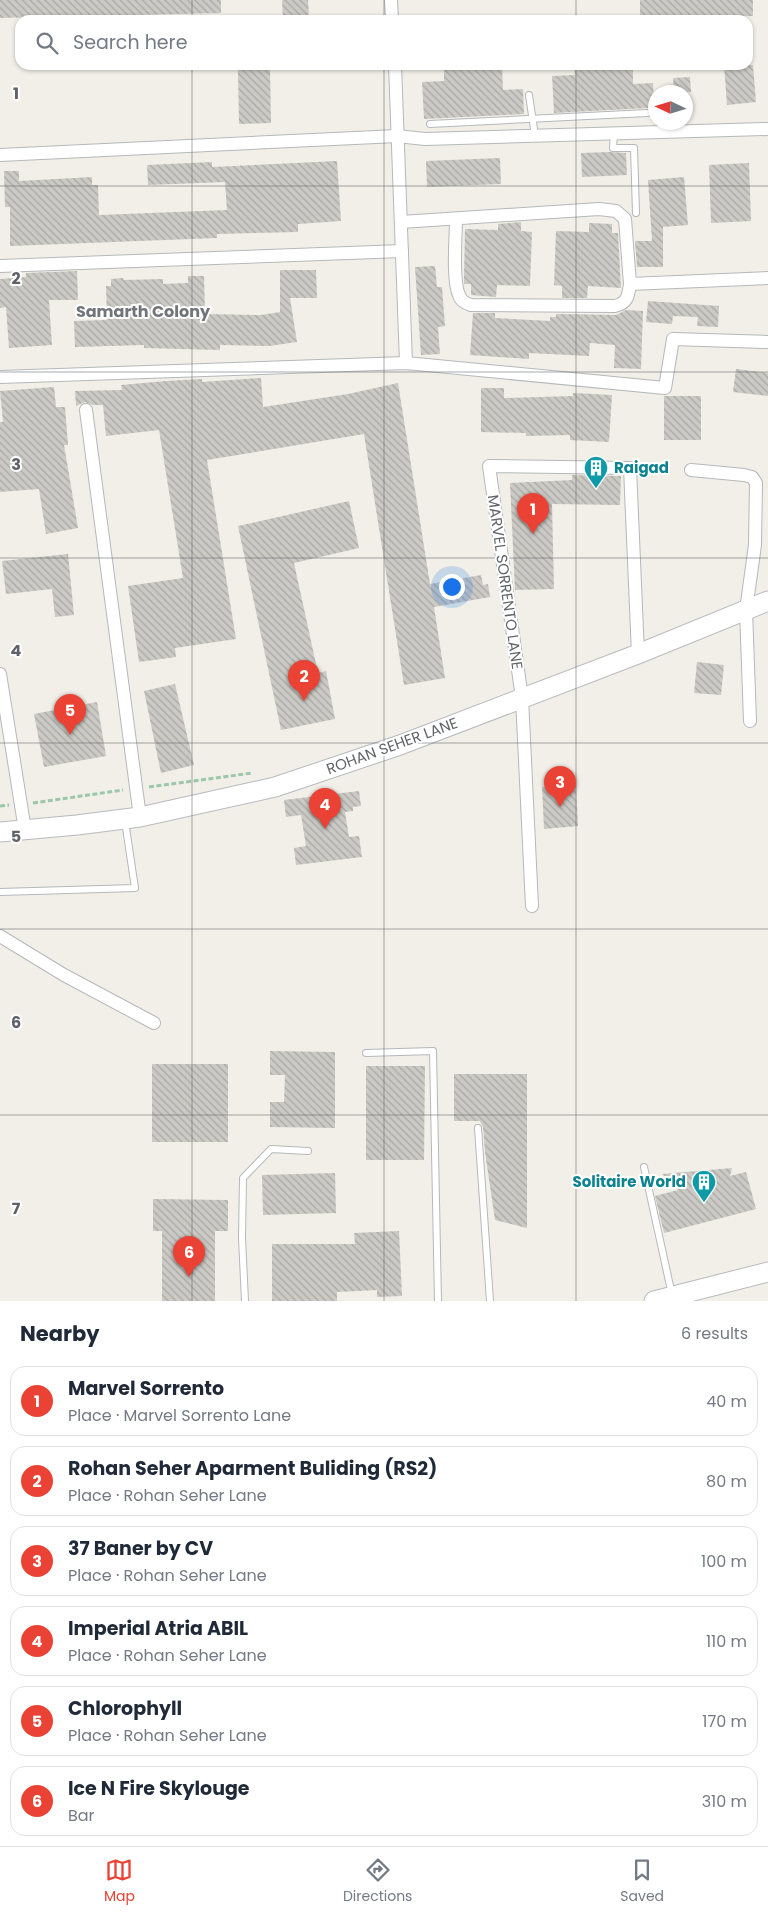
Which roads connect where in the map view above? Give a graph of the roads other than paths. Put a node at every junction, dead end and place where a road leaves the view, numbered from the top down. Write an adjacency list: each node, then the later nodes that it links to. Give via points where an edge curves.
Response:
1 (390, 0): 2 (street)
2 (392, 15)
3 (395, 70): 10 (street)
4 (529, 94): 6 (lane)
5 (647, 113): 6 (lane)
6 (533, 119): 7 (lane); 11 (lane)
7 (430, 124)
8 (768, 129): 9 (street)
9 (614, 134): 11 (street); 13 (lane, via 614,148 634,148)
10 (398, 136): 11 (street, via 425,139); 12 (street); 15 (street)
11 (535, 136)
12 (0, 154)
13 (636, 213)
14 (456, 219): 15 (street); 19 (street, via 599,209 616,211 625,219); 19 (street, via 456,286 459,297 471,305 615,306 628,297)
15 (401, 222): 16 (street)
16 (402, 251): 17 (street); 21 (street)
17 (0, 266)
18 (768, 278): 19 (street)
19 (630, 284)
20 (768, 342): 21 (street, via 673,339 665,388)
21 (406, 363): 22 (street)
22 (0, 377)
23 (86, 410): 31 (street, via 136,789)
24 (691, 470): 26 (street, via 744,474 756,482 755,546)
25 (768, 601): 26 (street, ROHAN SEHER LANE)
26 (746, 610): 27 (street, ROHAN SEHER LANE); 30 (street)
27 (638, 654): 29 (street, ROHAN SEHER LANE); 29 (street, MARVEL SORRENTO LANE, via 630,468 488,466)
28 (0, 674): 32 (street)
29 (522, 698): 31 (street, ROHAN SEHER LANE, via 400,745 285,784); 35 (street, MARVEL SORRENTO LANE)
30 (750, 721)
31 (132, 818): 32 (street, ROHAN SEHER LANE); 34 (lane, via 135,888)
32 (25, 830): 33 (street, ROHAN SEHER LANE)
33 (0, 832)
34 (0, 892)
35 (532, 906)
36 (0, 936): 37 (street)
37 (154, 1023)
38 (366, 1053): 45 (lane, via 433,1051)
39 (478, 1128): 46 (lane)
40 (308, 1151): 44 (lane, via 271,1150 243,1178)
41 (644, 1167): 43 (lane)
42 (768, 1272): 43 (street)
43 (672, 1296): 47 (street)
44 (245, 1301)
45 (438, 1301)
46 (490, 1301)
47 (654, 1301)

